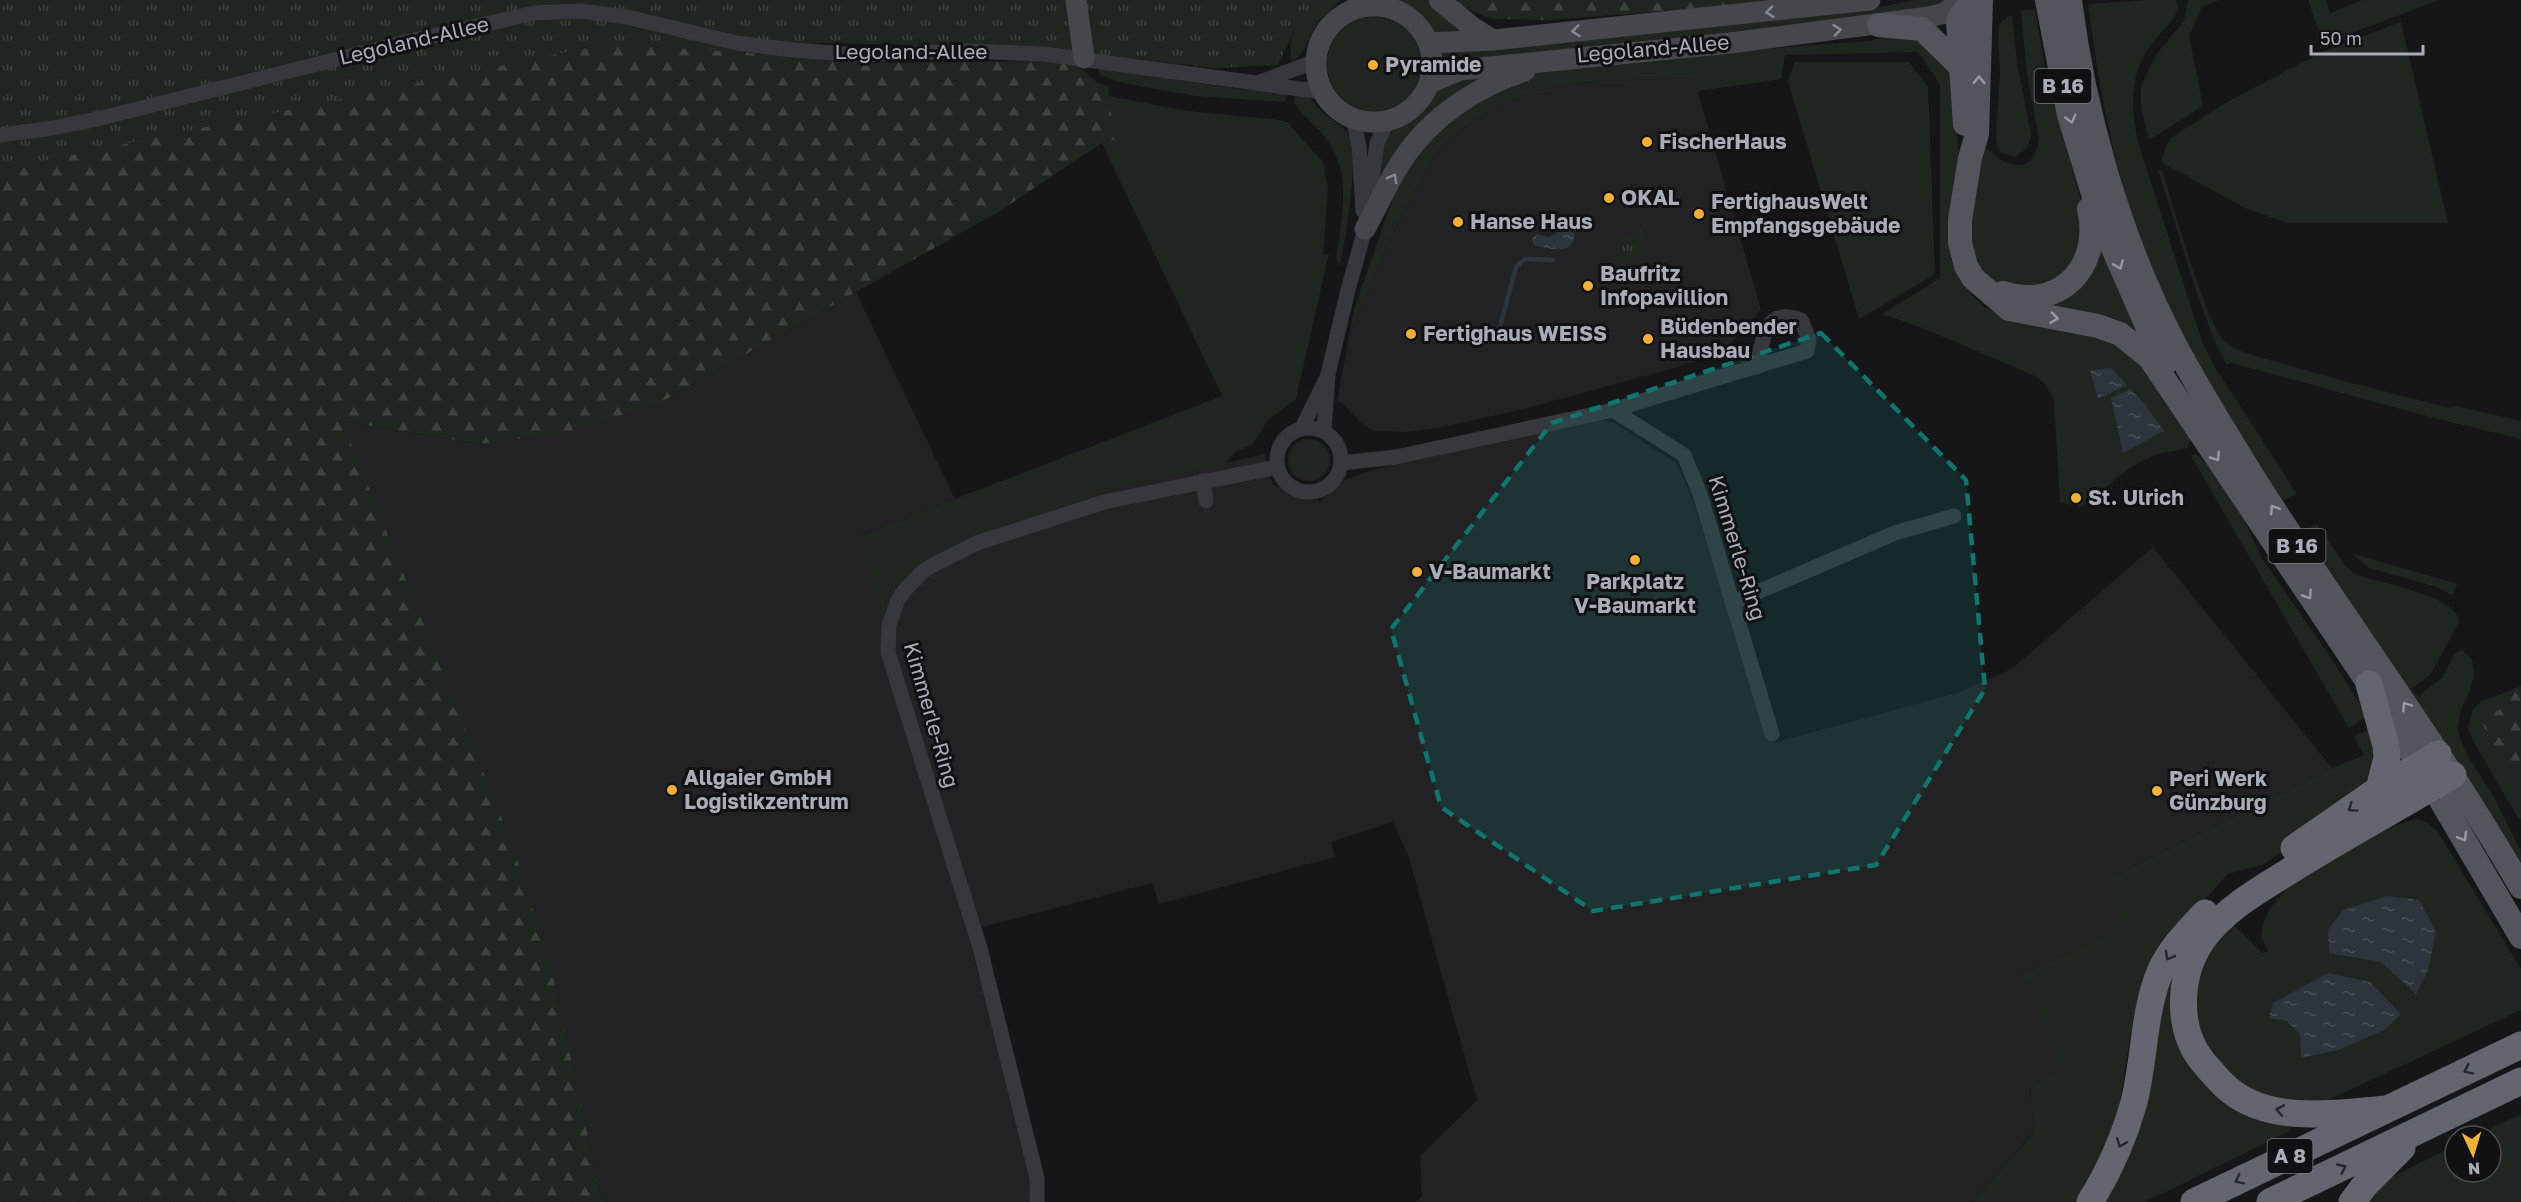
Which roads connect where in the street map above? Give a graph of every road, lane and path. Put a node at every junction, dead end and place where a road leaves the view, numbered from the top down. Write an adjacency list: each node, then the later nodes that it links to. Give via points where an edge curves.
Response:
1 (1076, 0): 15 (street)
2 (1439, 0): 12 (street)
3 (1870, 0): 12 (street, Legoland-Allee, one-way to 12)
4 (1961, 0): 11 (street, Legoland-Allee, via 1945,13)
5 (1973, 0): 17 (main road, via 1958,22)
6 (1981, 0): 24 (main road, one-way to 6, via 1977,134)
7 (2047, 0): 25 (main road, B 16, one-way to 25, via 2067,104)
8 (2070, 0): 42 (main road, B 16, one-way to 8, via 2195,382 2168,331 2114,199 2078,51)
9 (1387, 4): 10 (street); 13 (street, via 1420,29)
10 (1354, 5): 16 (street, via 1322,36)
11 (1879, 25): 14 (street, Legoland-Allee, one-way to 11); 17 (main road, via 1922,29)
12 (1493, 40): 13 (street, Legoland-Allee)
13 (1428, 43): 19 (street, via 1432,64)
14 (1569, 57): 19 (street, Legoland-Allee, via 1460,70); 26 (street, one-way to 14, via 1403,159 1432,125 1465,98 1501,78)
15 (1084, 58): 18 (street, Legoland-Allee); 23 (street, Legoland-Allee, via 968,51 860,55 793,50 737,43 627,17 580,11 534,13 93,120)
16 (1316, 61): 18 (street, Legoland-Allee); 20 (street)
17 (1960, 66): 24 (main road)
18 (1256, 83): 20 (street, Legoland-Allee)
19 (1429, 83): 22 (street, via 1420,100 1406,113)
20 (1322, 92): 21 (street, via 1334,107)
21 (1353, 118): 22 (street, via 1369,122); 26 (street)
22 (1388, 120): 26 (street, via 1377,143)
23 (0, 135)
24 (1970, 158): 27 (main road, via 1960,243 1966,266)
25 (2086, 171): 27 (main road, via 2085,192 2092,232 2090,249 2075,278 2044,296 2026,298); 30 (main road, B 16, one-way to 30, via 2102,223)
26 (1365, 229): 29 (street)
27 (1983, 288): 30 (main road, one-way to 30, via 2009,309 2120,334 2150,358)
28 (1756, 367): 31 (street)
29 (1328, 374): 32 (street); 33 (street)
30 (2185, 408): 40 (main road, B 16, one-way to 40)
31 (1613, 410): 34 (street, via 1396,457); 39 (street, Kimmerle-Ring, via 1684,455 1700,494)
32 (1302, 428): 33 (street); 35 (street, via 1284,438 1276,457)
33 (1324, 431): 34 (street, via 1338,444)
34 (1341, 463): 35 (street, via 1333,482 1314,492 1294,489)
35 (1277, 467): 36 (street, Kimmerle-Ring)
36 (1203, 481): 37 (street); 50 (street, Kimmerle-Ring, via 1104,502 977,543 913,580 898,600 889,625 888,652 980,948 1037,1178)
37 (1206, 501)
38 (1954, 516): 39 (street, via 1895,533)
39 (1732, 603): 41 (street, Kimmerle-Ring)
40 (2369, 684): 42 (main road, B 16); 43 (highway, via 2386,746)
41 (1772, 734)
42 (2436, 770): 43 (highway); 44 (main road, B 16); 45 (main road, B 16, one-way to 45); 48 (highway, one-way to 42, via 2306,1114 2277,1111 2232,1092 2201,1059 2184,1017 2183,996 2193,956 2222,918)
43 (2379, 789): 51 (highway, one-way to 51, via 2210,908 2175,947 2151,998 2125,1134)
44 (2521, 887)
45 (2521, 937)
46 (2521, 1045): 48 (highway, A 8, one-way to 48)
47 (2521, 1081): 49 (highway, A 8)
48 (2386, 1109): 52 (highway, A 8, one-way to 52)
49 (2420, 1131): 53 (highway, A 8, one-way to 49); 54 (highway)
50 (1037, 1202)
51 (2090, 1202)
52 (2194, 1202)
53 (2270, 1202)
54 (2352, 1202)

